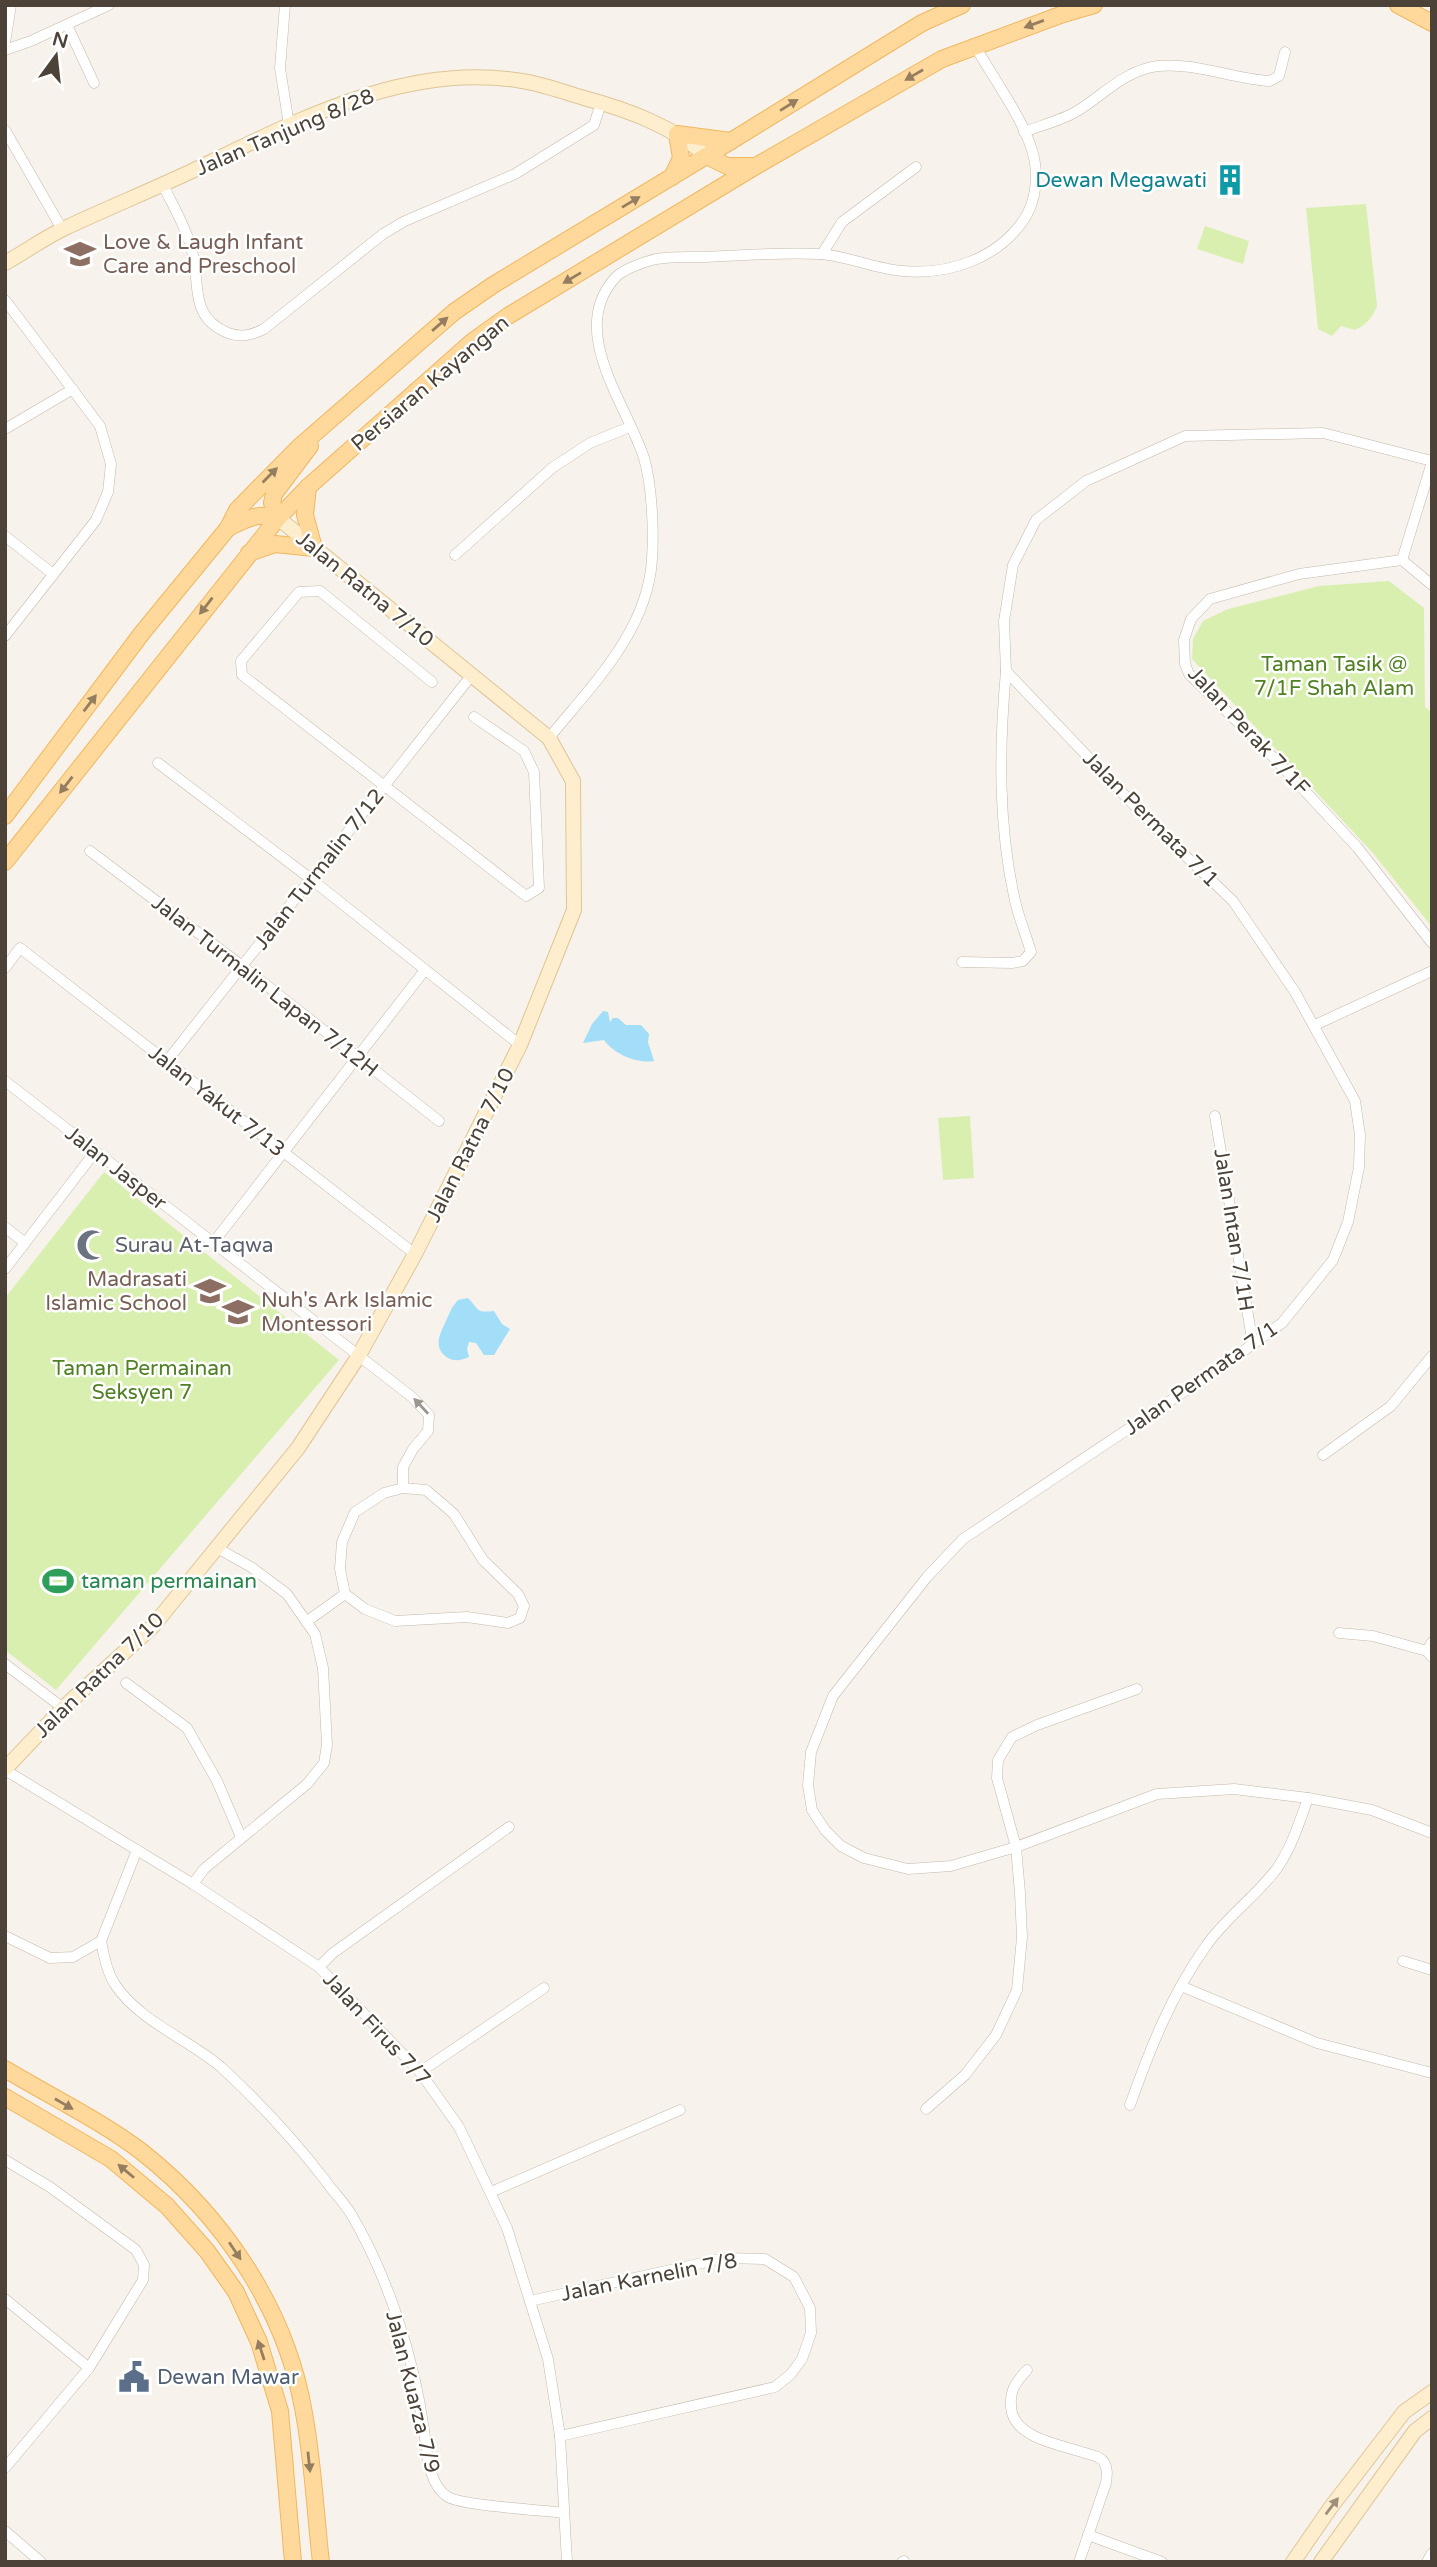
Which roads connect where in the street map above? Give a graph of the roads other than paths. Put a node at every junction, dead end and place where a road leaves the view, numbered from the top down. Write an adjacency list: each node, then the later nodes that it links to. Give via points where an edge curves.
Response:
1 (11, 5): 9 (street)
2 (109, 5): 8 (street)
3 (285, 5): 15 (street, via 280,68)
4 (1094, 5): 10 (main road, Persiaran Kayangan, one-way to 10)
5 (1398, 5): 7 (main road)
6 (957, 6): 19 (main road, Persiaran Kayangan, one-way to 6)
7 (1432, 23)
8 (68, 25): 11 (street); 13 (street)
9 (5, 43)
10 (975, 46): 17 (street); 21 (main road, Persiaran Kayangan, one-way to 21, via 942,59)
11 (5, 50)
12 (1285, 52): 17 (street, via 1279,76 1270,81 1157,66 1113,84 1077,112)
13 (94, 83)
14 (600, 103): 15 (street, Jalan Tanjung 8/28, via 523,81 481,77 368,93); 18 (street, Jalan Tanjung 8/28); 24 (street, via 594,124 515,174 383,234 251,336 214,327 202,313 193,253)
15 (289, 125): 24 (street, Jalan Tanjung 8/28)
16 (5, 130): 25 (street)
17 (1024, 132): 26 (street, via 1036,170 1034,194 1027,216 995,250 971,262 937,270 904,271)
18 (677, 134): 19 (main road); 20 (street, Jalan Tanjung 8/28); 23 (main road, via 682,150)
19 (731, 141): 20 (main road, Persiaran Kayangan)
20 (707, 156): 21 (main road, via 727,166); 23 (main road, Persiaran Kayangan)
21 (757, 166): 34 (main road, Persiaran Kayangan, one-way to 34, via 474,341)
22 (916, 167): 26 (street, via 842,222)
23 (672, 177): 30 (main road, Persiaran Kayangan, one-way to 23, via 454,312)
24 (163, 185): 25 (street, Jalan Tanjung 8/28)
25 (62, 229): 27 (street, Jalan Tanjung 8/28)
26 (822, 254): 31 (street, via 656,259 616,277 603,298 597,323 599,354)
27 (5, 263)
28 (5, 300): 29 (street)
29 (73, 389): 32 (street); 42 (street, via 100,426 111,464 108,492 96,520)
30 (332, 418): 35 (main road, via 274,494); 36 (main road, Persiaran Kayangan, one-way to 30, via 237,510 268,477)
31 (629, 427): 40 (street, via 590,443 552,468); 49 (street, via 644,458 650,502 652,561 642,604 619,652)
32 (5, 429)
33 (1432, 462): 41 (street); 45 (street, via 1322,433 1185,436 1086,481 1036,520 1013,565 1003,621)
34 (308, 487): 35 (main road, Persiaran Kayangan); 38 (main road, via 305,515)
35 (278, 518): 36 (main road, via 252,516); 38 (street, Jalan Ratna 7/10); 39 (main road, Persiaran Kayangan)
36 (228, 528): 52 (main road, Persiaran Kayangan, one-way to 36, via 142,633)
37 (5, 536): 42 (street)
38 (314, 548): 39 (main road, via 275,544); 46 (street, Jalan Ratna 7/10)
39 (249, 553): 54 (main road, Persiaran Kayangan, one-way to 54)
40 (455, 555)
41 (1402, 559): 43 (street); 56 (street, Jalan Perak 7/1F, via 1298,574 1210,599 1191,619 1184,640 1185,664 1189,674 1357,847)
42 (53, 574): 44 (street)
43 (1432, 585)
44 (5, 636)
45 (1006, 671): 57 (street, via 1000,756 1003,817 1015,901 1031,952 1023,961 1012,963); 62 (street, Jalan Permata 7/1, via 1233,901)
46 (471, 677): 49 (street, Jalan Ratna 7/10); 51 (street, Jalan Turmalin 7/12)
47 (432, 682): 51 (street, via 320,591 299,592 241,661 242,675)
48 (474, 717): 51 (street, via 524,751 534,772 539,888 526,896)
49 (549, 738): 63 (street, Jalan Ratna 7/10, via 573,781 574,910)
50 (158, 763): 55 (street)
51 (384, 786): 55 (street, Jalan Turmalin 7/12)
52 (5, 816)
53 (90, 851): 58 (street, Jalan Turmalin Lapan 7/12H)
54 (5, 862)
55 (311, 878): 58 (street, Jalan Turmalin 7/12); 60 (street)
56 (1432, 943)
57 (962, 962)
58 (242, 966): 64 (street, Jalan Turmalin Lapan 7/12H); 65 (street, Jalan Turmalin 7/12)
59 (5, 968): 65 (street, Jalan Yakut 7/13, via 20,948)
60 (425, 970): 63 (street); 64 (street)
61 (1432, 971): 62 (street)
62 (1315, 1025): 76 (street, Jalan Permata 7/1, via 1355,1101 1359,1167 1348,1222 1334,1260 1282,1323)
63 (520, 1045): 74 (street, Jalan Ratna 7/10)
64 (357, 1057): 68 (street, Jalan Turmalin Lapan 7/12H); 70 (street)
65 (167, 1061): 70 (street, Jalan Yakut 7/13)
66 (5, 1082): 69 (street, Jalan Jasper)
67 (1215, 1116): 76 (street, Jalan Intan 7/1H)
68 (439, 1121)
69 (95, 1152): 72 (street); 73 (street, Jalan Jasper)
70 (284, 1153): 73 (street); 74 (street, Jalan Yakut 7/13)
71 (5, 1227): 72 (street)
72 (25, 1243): 75 (street)
73 (213, 1243): 78 (street, Jalan Jasper)
74 (415, 1254): 78 (street, Jalan Ratna 7/10)
75 (5, 1269)
76 (1253, 1345): 95 (street, Jalan Permata 7/1, via 963,1539 833,1696 811,1752 808,1785 813,1810 841,1846 864,1858 908,1869 951,1866)
77 (1432, 1356): 79 (street, via 1391,1406)
78 (358, 1357): 80 (street, Jalan Jasper, one-way to 78, via 403,1467 428,1431 429,1415); 81 (street, Jalan Ratna 7/10, via 298,1448)
79 (1323, 1455)
80 (403, 1488): 82 (street, via 384,1493 355,1513 342,1542 340,1569); 82 (street, via 426,1490 454,1514 483,1560 518,1594 524,1606 520,1619 508,1623 467,1618 395,1621 365,1609)
81 (217, 1548): 83 (street, via 286,1594); 89 (street, Jalan Ratna 7/10, via 153,1626)
82 (345, 1594): 83 (street)
83 (306, 1622): 94 (street, via 315,1634 324,1668 324,1763 307,1784)
84 (1339, 1633): 85 (street)
85 (1430, 1650)
86 (5, 1664): 89 (street)
87 (126, 1683): 94 (street, via 187,1728)
88 (1137, 1689): 95 (street, via 1012,1737 998,1760 997,1778)
89 (63, 1708): 90 (street, Jalan Ratna 7/10)
90 (5, 1770): 96 (street, Jalan Firus 7/7)
91 (1308, 1798): 93 (street, Jalan Permata 7/1, via 1372,1810); 95 (street, Jalan Permata 7/1, via 1234,1789 1157,1794); 103 (street, via 1278,1867 1207,1944)
92 (509, 1827): 101 (street, via 332,1953)
93 (1432, 1833)
94 (241, 1837): 97 (street)
95 (1016, 1847): 110 (street, via 1022,1937 1017,1990 996,2035 965,2075)
96 (137, 1850): 97 (street, Jalan Firus 7/7); 99 (street)
97 (193, 1884): 101 (street, Jalan Firus 7/7)
98 (5, 1936): 99 (street, via 50,1958 72,1957)
99 (102, 1941): 122 (street, Jalan Kuarza 7/9, via 116,1986 141,2011 217,2064 258,2102 351,2214 387,2287 403,2334 436,2487 449,2498 466,2502)
100 (1404, 1961): 102 (street)
101 (319, 1967): 106 (street, Jalan Firus 7/7)
102 (1432, 1970)
103 (1181, 1986): 107 (street, via 1317,2043); 109 (street, via 1156,2034)
104 (544, 1988): 106 (street)
105 (5, 2069): 129 (main road, one-way to 129, via 141,2151 184,2190 224,2236 260,2289 284,2336 303,2407)
106 (420, 2072): 113 (street, Jalan Firus 7/7, via 459,2127)
107 (1432, 2073)
108 (5, 2097): 128 (main road, one-way to 108, via 280,2410 259,2342 236,2292 167,2206 111,2160)
109 (1130, 2105)
110 (926, 2109)
111 (680, 2110): 113 (street)
112 (5, 2160): 116 (street, via 136,2250 144,2265 143,2280)
113 (491, 2192): 115 (street, Jalan Firus 7/7)
114 (5, 2299): 116 (street)
115 (530, 2301): 120 (street, Jalan Firus 7/7, via 548,2359); 120 (street, Jalan Karnelin 7/8, via 725,2258 765,2259 794,2277 810,2308 811,2333 802,2359 775,2387)
116 (89, 2368): 121 (street)
117 (1027, 2370): 125 (street, via 1009,2400 1018,2425 1099,2458 1107,2471)
118 (1432, 2392): 133 (street, one-way to 118, via 1404,2412)
119 (1432, 2418): 123 (street, via 1415,2431)
120 (560, 2436): 122 (street, Jalan Firus 7/7)
121 (5, 2468)
122 (564, 2513): 130 (street, Jalan Firus 7/7)
123 (1343, 2529): 134 (street); 135 (street)
124 (5, 2531): 127 (street)
125 (1088, 2535): 131 (street); 132 (street)
126 (1432, 2553): 136 (street)
127 (41, 2562)
128 (293, 2562)
129 (321, 2562)
130 (567, 2562)
131 (1079, 2562)
132 (1162, 2562)
133 (1293, 2562)
134 (1321, 2562)
135 (1328, 2562)
136 (1427, 2562)

